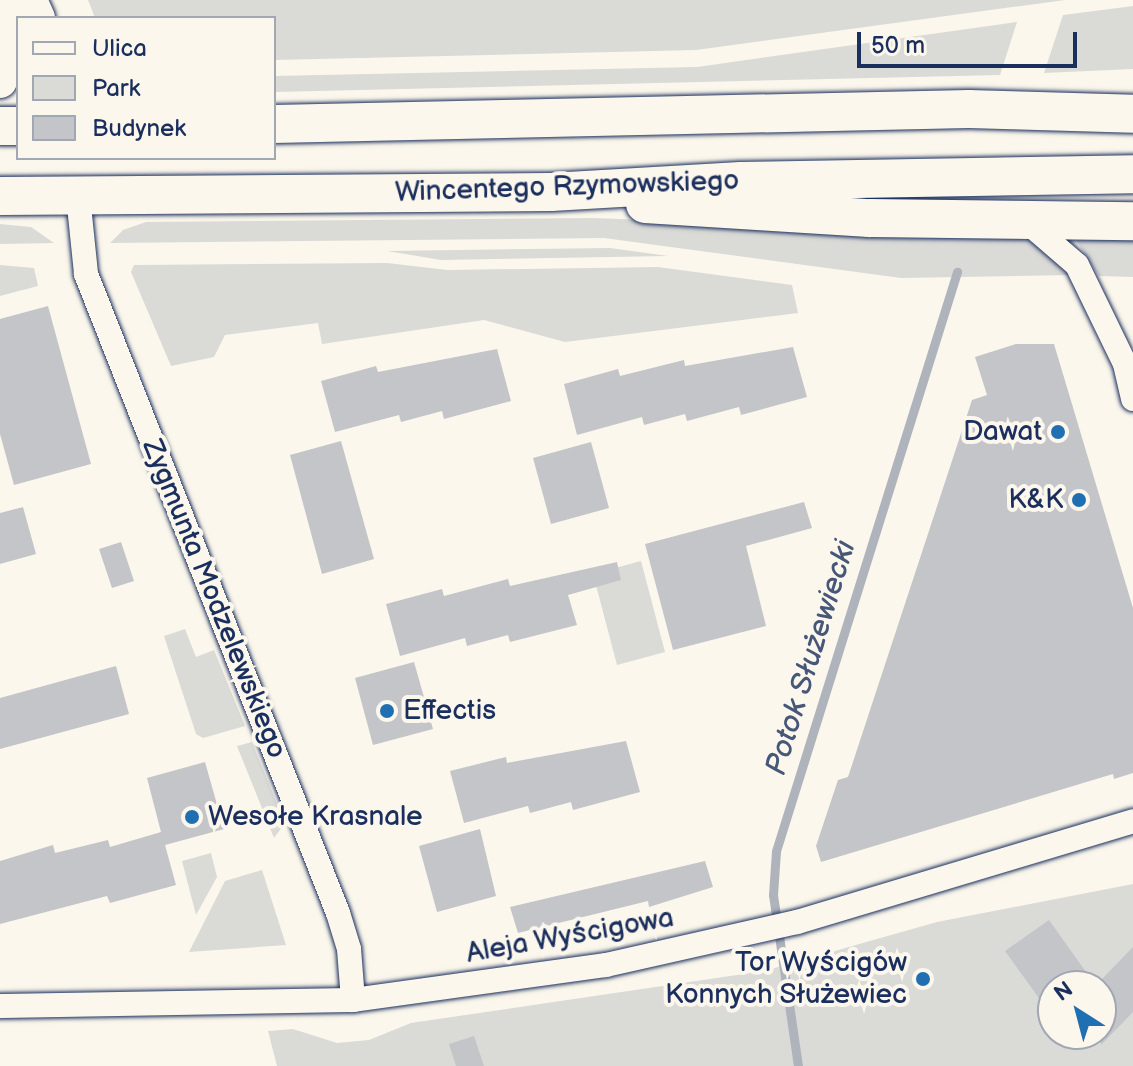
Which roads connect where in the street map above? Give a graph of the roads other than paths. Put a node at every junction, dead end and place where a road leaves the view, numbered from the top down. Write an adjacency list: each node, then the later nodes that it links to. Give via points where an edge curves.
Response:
1 (9, 0): 2 (street, via 14,48)
2 (0, 81)
3 (1133, 93): 4 (main road)
4 (969, 109): 5 (main road); 6 (main road)
5 (1133, 114)
6 (276, 124)
7 (1133, 174): 8 (main road, Wincentego Rzymowskiego, via 741,181)
8 (551, 192): 10 (main road, Wincentego Rzymowskiego); 11 (main road, Wincentego Rzymowskiego, via 708,212)
9 (0, 196): 10 (main road, Wincentego Rzymowskiego)
10 (78, 196): 16 (street, Zygmunta Modzelewskiego, via 86,274 338,913 349,949)
11 (1023, 219): 12 (main road, Wincentego Rzymowskiego); 13 (street, via 1060,245 1077,265)
12 (1133, 221)
13 (1129, 354): 14 (street)
14 (1133, 399)
15 (1133, 821): 16 (street, Aleja Wyścigowa, via 756,932 606,965)
16 (353, 1000): 17 (street, Aleja Wyścigowa)
17 (0, 1006)

